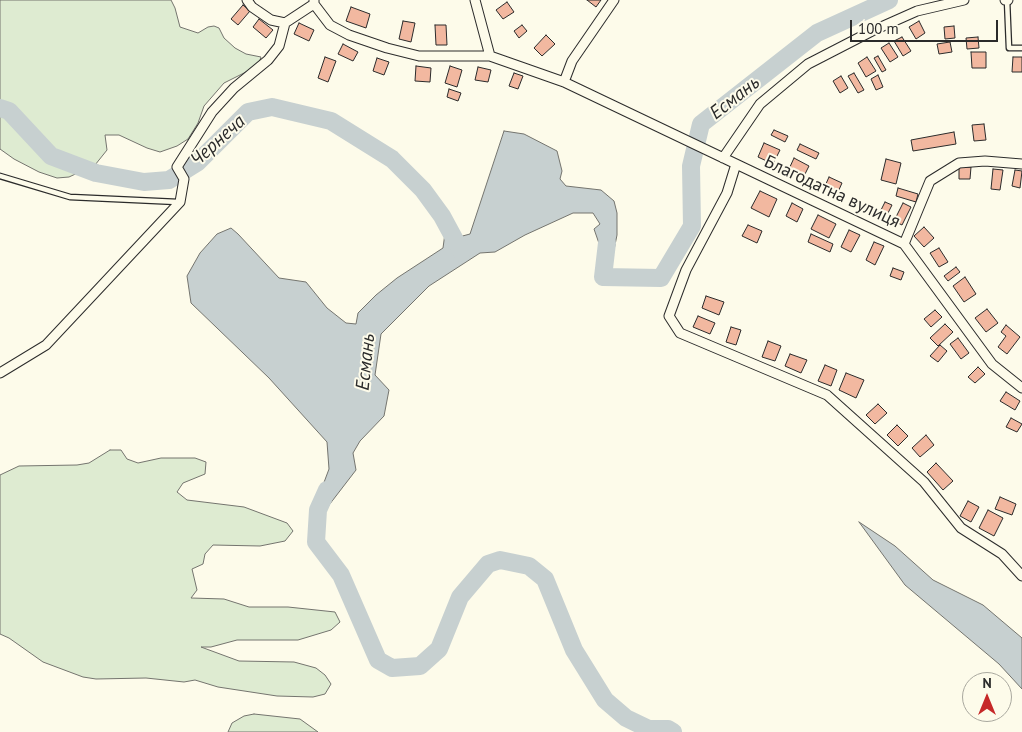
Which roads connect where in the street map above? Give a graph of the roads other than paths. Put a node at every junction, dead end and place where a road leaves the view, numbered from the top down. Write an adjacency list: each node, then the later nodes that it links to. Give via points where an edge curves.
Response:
1 (247, 0): 7 (street, via 271,20)
2 (475, 0): 9 (street)
3 (614, 0): 10 (street, via 572,61)
4 (964, 0): 11 (street, via 917,11 808,64 760,104)
5 (1007, 0): 8 (lane, via 1009,48)
6 (314, 2): 7 (street); 9 (street, Благодатна вулиця, via 330,25 387,48 420,56)
7 (285, 23): 15 (street, via 279,46 212,112 177,167 184,179)
8 (1022, 48)
9 (490, 56): 10 (street, Благодатна вулиця)
10 (564, 82): 11 (street, Благодатна вулиця)
11 (723, 158): 12 (street, Благодатна вулиця)
12 (736, 164): 16 (street, Благодатна вулиця); 19 (street, via 727,193 686,270 669,316 680,333 827,395 924,482 961,528 1002,554)
13 (1022, 164): 16 (street, via 984,160 959,163 930,180)
14 (0, 176): 15 (lane, via 70,197)
15 (180, 202): 17 (street, via 46,345)
16 (904, 244): 18 (street, Благодатна вулиця, via 992,364)
17 (0, 373)
18 (1022, 388)
19 (1022, 576)

